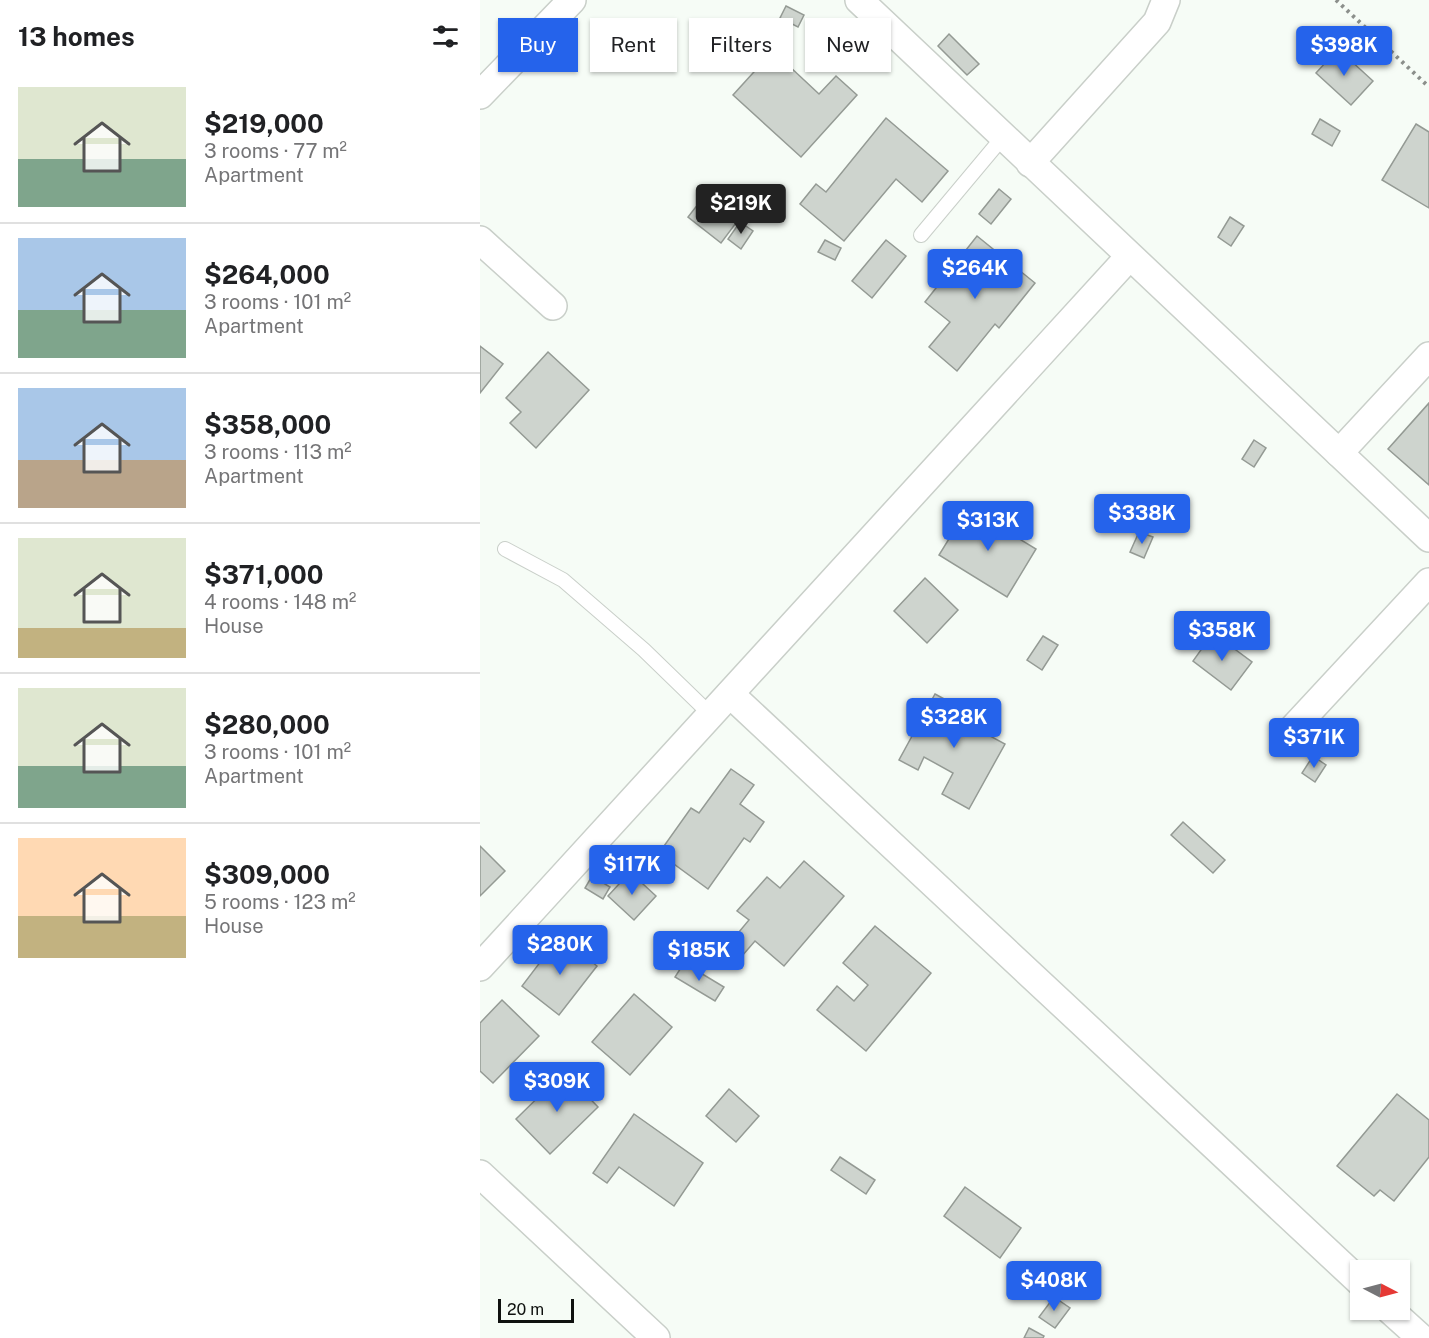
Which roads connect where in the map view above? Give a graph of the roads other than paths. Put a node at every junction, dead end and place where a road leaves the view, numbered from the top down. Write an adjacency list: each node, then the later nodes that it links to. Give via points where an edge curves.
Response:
1 (572, 0): 4 (street)
2 (859, 0): 5 (street)
3 (1166, 0): 6 (street, via 1157,22)
4 (480, 94)
5 (1003, 137): 6 (street); 7 (lane)
6 (1030, 163): 9 (street)
7 (921, 235)
8 (480, 240): 10 (street)
9 (1129, 257): 12 (street); 16 (street)
10 (553, 306)
11 (1429, 356): 12 (street)
12 (1339, 453): 13 (street)
13 (1429, 538)
14 (505, 549): 17 (lane, via 563,580)
15 (1429, 582): 18 (street)
16 (730, 694): 17 (street); 21 (street)
17 (711, 715): 19 (street)
18 (1286, 736)
19 (480, 967)
20 (480, 1174): 23 (street)
21 (1350, 1273)
22 (1401, 1320): 24 (street)
23 (656, 1338)
24 (1421, 1338)

